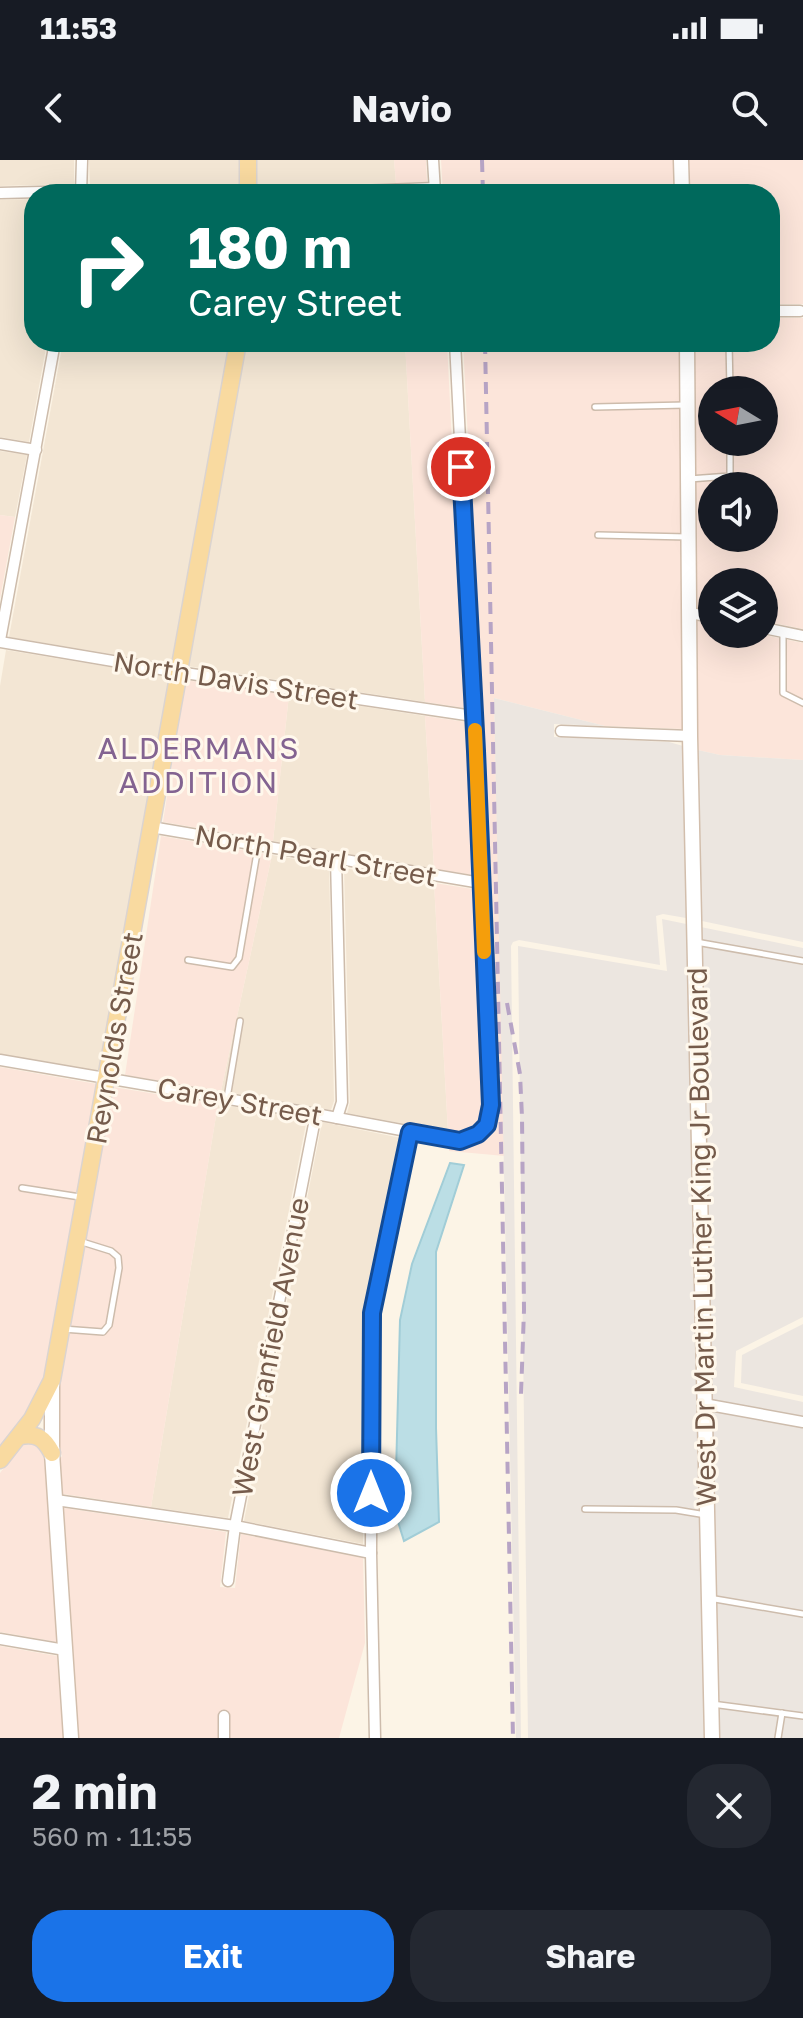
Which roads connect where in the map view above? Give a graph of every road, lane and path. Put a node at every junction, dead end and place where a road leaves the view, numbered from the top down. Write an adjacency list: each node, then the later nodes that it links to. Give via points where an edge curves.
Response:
1 (82, 160): 5 (street)
2 (248, 160): 6 (main road)
3 (433, 160): 7 (street)
4 (681, 160): 8 (street)
5 (82, 184)
6 (248, 184)
7 (435, 184)
8 (682, 184)
9 (0, 193): 10 (street)
10 (24, 193)
11 (780, 311): 12 (street)
12 (800, 311)
13 (53, 352): 22 (street)
14 (236, 352): 33 (main road, Reynolds Street)
15 (455, 352): 35 (street)
16 (687, 352): 19 (street, West Dr Martin Luther King Jr Boulevard)
17 (729, 352): 18 (lane)
18 (730, 376)
19 (687, 405): 20 (lane); 24 (street, West Dr Martin Luther King Jr Boulevard)
20 (595, 407)
21 (0, 444): 22 (street)
22 (36, 450): 32 (street)
23 (730, 456): 24 (lane, via 730,476)
24 (688, 479): 26 (street, West Dr Martin Luther King Jr Boulevard)
25 (598, 535): 26 (lane)
26 (689, 538): 27 (street, West Dr Martin Luther King Jr Boulevard)
27 (690, 613): 28 (street); 37 (street, West Dr Martin Luther King Jr Boulevard)
28 (698, 614)
29 (778, 631): 30 (street)
30 (783, 632): 31 (street); 34 (lane, via 783,693)
31 (803, 636)
32 (0, 641): 33 (street, North Davis Street)
33 (178, 672): 35 (street, North Davis Street); 38 (main road, Reynolds Street)
34 (803, 703)
35 (473, 716): 41 (street)
36 (561, 731): 37 (street)
37 (690, 736): 42 (street, West Dr Martin Luther King Jr Boulevard)
38 (151, 827): 39 (street, North Pearl Street); 47 (main road, Reynolds Street)
39 (258, 846): 40 (street, North Pearl Street); 43 (lane, via 237,963 232,967)
40 (336, 859): 41 (street, North Pearl Street); 50 (street, via 342,1102)
41 (481, 883): 51 (street, Carey Street, via 491,1105 487,1125 460,1141)
42 (695, 941): 44 (lane); 57 (street, West Dr Martin Luther King Jr Boulevard)
43 (188, 960)
44 (803, 961)
45 (240, 1021): 48 (lane)
46 (0, 1060): 47 (street, Carey Street)
47 (106, 1079): 48 (street, Carey Street); 53 (main road, Reynolds Street)
48 (227, 1099): 49 (street, Carey Street)
49 (316, 1114): 50 (street, Carey Street); 65 (street, West Granfield Avenue)
50 (337, 1118): 51 (street, Carey Street)
51 (410, 1132): 66 (street, via 372,1313)
52 (22, 1188): 53 (lane)
53 (85, 1198): 54 (main road, Reynolds Street)
54 (78, 1240): 55 (main road, Reynolds Street); 55 (lane, via 118,1257 109,1325 103,1332)
55 (62, 1329): 56 (main road, Reynolds Street)
56 (52, 1380): 59 (main road); 60 (street, Reynolds Street)
57 (704, 1404): 58 (street); 64 (street, West Dr Martin Luther King Jr Boulevard)
58 (803, 1422)
59 (20, 1436): 60 (main road, via 37,1436); 61 (main road)
60 (52, 1453): 62 (street, Reynolds Street)
61 (0, 1460)
62 (56, 1500): 65 (street); 71 (street, Reynolds Street)
63 (585, 1509): 64 (lane)
64 (707, 1515): 68 (street, West Dr Martin Luther King Jr Boulevard)
65 (235, 1526): 66 (street); 67 (street, West Granfield Avenue)
66 (371, 1553): 78 (street)
67 (228, 1581)
68 (708, 1598): 69 (lane); 72 (street, West Dr Martin Luther King Jr Boulevard)
69 (803, 1614)
70 (0, 1639): 71 (street)
71 (65, 1650): 76 (street, Reynolds Street)
72 (711, 1704): 73 (lane); 79 (street, West Dr Martin Luther King Jr Boulevard)
73 (782, 1713): 75 (lane); 80 (lane)
74 (224, 1716): 77 (street)
75 (803, 1716)
76 (71, 1738)
77 (224, 1738)
78 (375, 1738)
79 (712, 1738)
80 (778, 1738)

